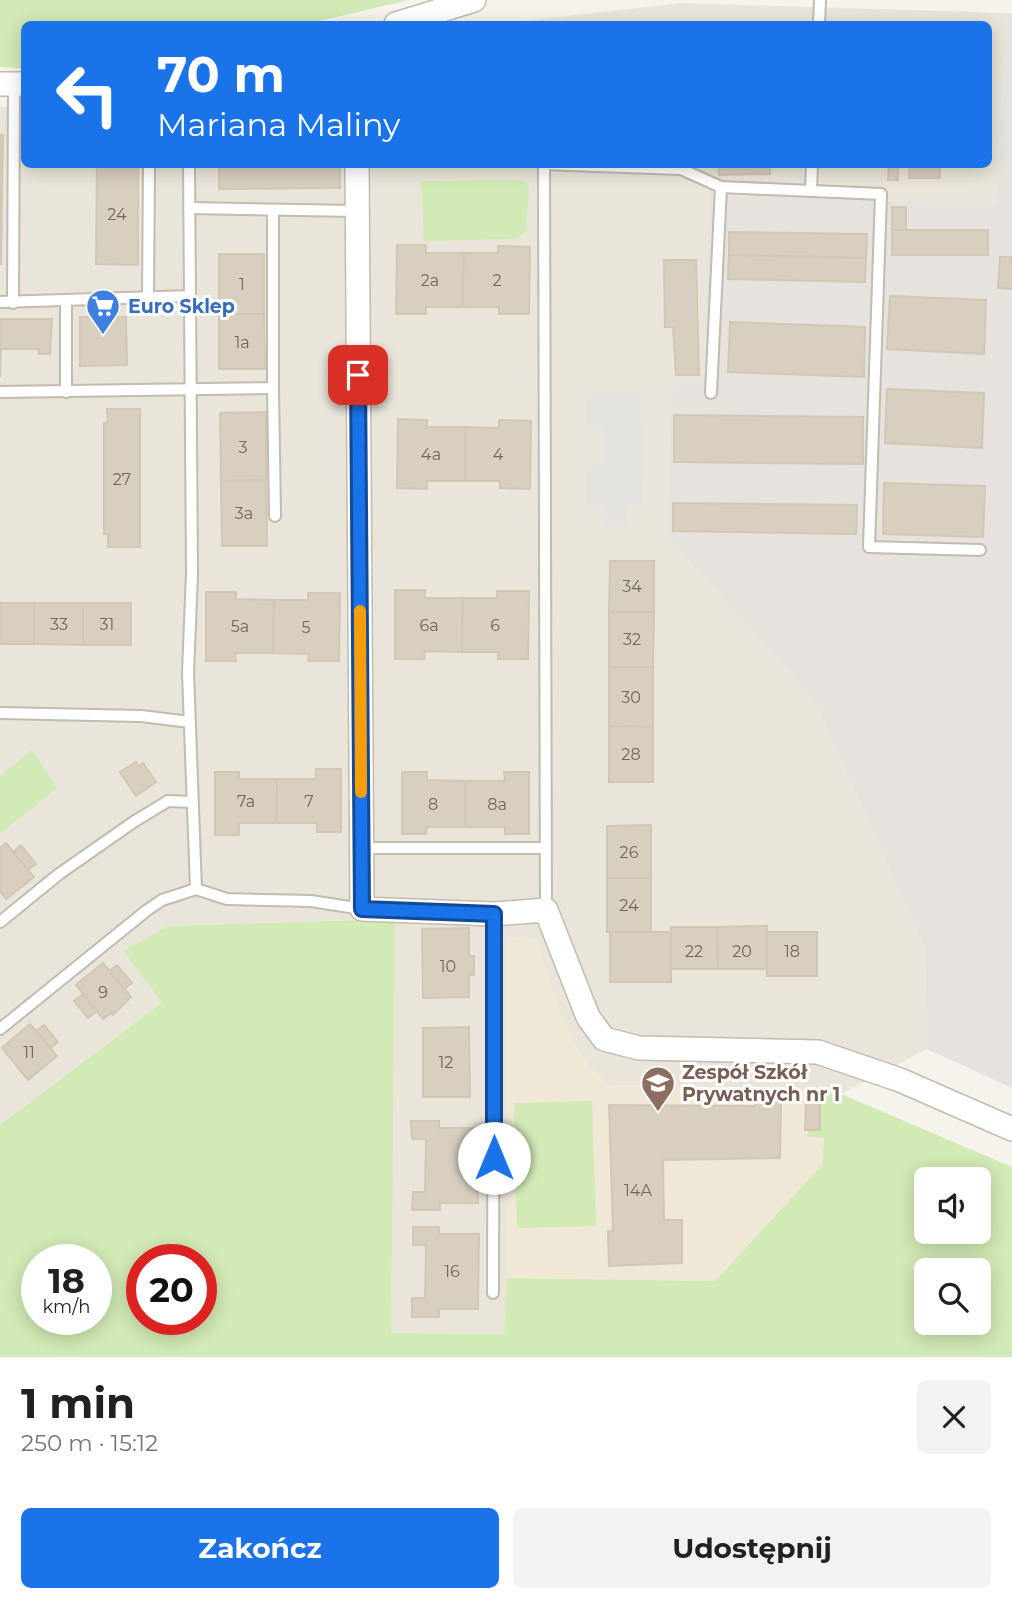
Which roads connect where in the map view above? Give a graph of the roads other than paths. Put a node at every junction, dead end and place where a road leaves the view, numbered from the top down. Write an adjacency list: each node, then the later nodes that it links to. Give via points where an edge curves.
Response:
1 (474, 0): 3 (street)
2 (820, 0): 4 (lane)
3 (406, 21)
4 (819, 21)
5 (13, 84): 21 (lane)
6 (149, 168): 17 (lane)
7 (188, 168): 14 (lane)
8 (357, 168): 16 (street)
9 (543, 168): 33 (lane)
10 (646, 168): 12 (lane, via 681,169)
11 (812, 168): 13 (lane)
12 (721, 187): 13 (lane); 26 (lane)
13 (811, 191): 28 (lane, via 881,194 869,547)
14 (189, 208): 15 (lane); 18 (lane)
15 (273, 210): 16 (lane); 22 (lane)
16 (357, 211): 32 (street)
17 (148, 296): 18 (lane); 20 (lane)
18 (190, 296): 23 (lane)
19 (0, 302): 21 (lane)
20 (66, 302): 21 (lane); 25 (lane)
21 (13, 303)
22 (273, 388): 23 (lane); 27 (lane)
23 (190, 389): 25 (lane); 30 (lane)
24 (0, 392): 25 (lane)
25 (66, 392)
26 (711, 393)
27 (275, 516)
28 (980, 550)
29 (0, 713): 30 (lane, via 141,716)
30 (190, 722): 31 (lane)
31 (192, 802): 34 (lane); 38 (lane, via 168,801 135,821)
32 (361, 848): 33 (lane); 35 (street)
33 (544, 848): 36 (lane)
34 (196, 888): 35 (lane, via 227,899 311,901); 39 (lane, via 146,911)
35 (362, 909): 37 (street)
36 (546, 909): 37 (street); 40 (street, via 588,1017 604,1039 639,1048 818,1052 900,1080)
37 (494, 914): 41 (lane)
38 (0, 922)
39 (0, 1029)
40 (1012, 1129)
41 (493, 1293)

